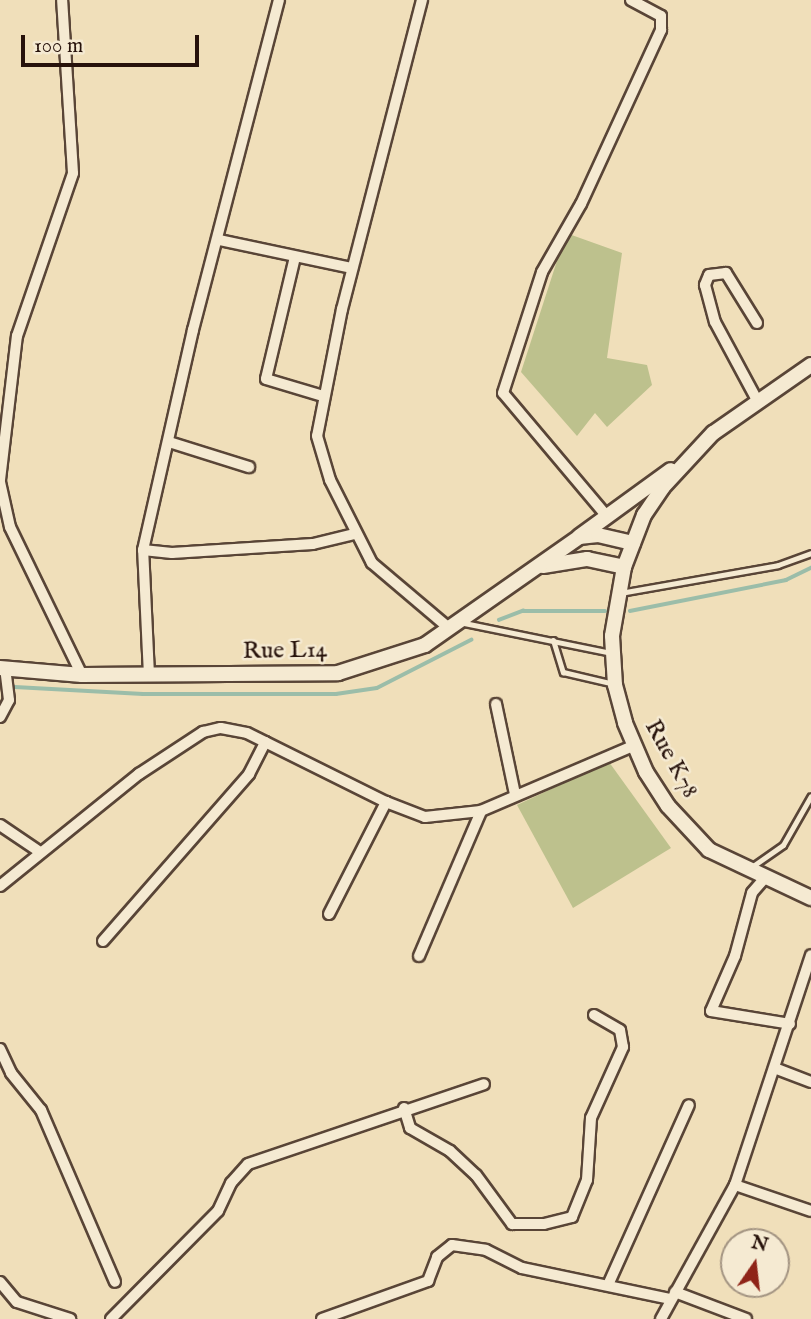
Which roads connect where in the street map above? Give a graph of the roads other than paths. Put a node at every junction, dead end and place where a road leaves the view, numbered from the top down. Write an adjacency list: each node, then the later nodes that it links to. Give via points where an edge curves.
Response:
1 (62, 0): 15 (street, via 73,173 18,336)
2 (279, 0): 5 (street)
3 (422, 0): 7 (street)
4 (631, 0): 16 (street, via 662,16 661,30 581,204 541,272 503,393)
5 (219, 240): 6 (street); 12 (street)
6 (295, 257): 7 (street); 10 (street, via 266,379)
7 (352, 268): 10 (street)
8 (757, 323): 11 (street, via 726,273 709,275 705,285 715,322)
9 (811, 365): 11 (street)
10 (323, 396): 18 (street, via 319,449)
11 (758, 402): 13 (street, via 713,433)
12 (169, 442): 14 (street); 21 (street)
13 (684, 463): 16 (street, Rue L14); 20 (street, Rue K78, via 652,503)
14 (249, 467)
15 (0, 481): 17 (street)
16 (606, 514): 19 (street, Rue L14)
17 (4, 518): 30 (street)
18 (354, 534): 21 (street, via 313,544 172,553); 26 (street, via 383,575)
19 (579, 537): 20 (street, via 598,535); 23 (street, Rue L14)
20 (633, 543): 24 (street, Rue K78)
21 (143, 550): 31 (street)
22 (811, 553): 25 (lane, via 778,565)
23 (543, 566): 24 (street, Rue L14, via 587,559); 26 (street, Rue L14)
24 (624, 567): 25 (street, Rue K78)
25 (617, 593): 28 (street, Rue K78)
26 (455, 625): 27 (lane); 31 (street, Rue L14, via 414,651 338,673)
27 (553, 640): 28 (lane); 32 (lane, via 563,672)
28 (612, 653): 32 (street, Rue K78)
29 (2, 668): 30 (street, Rue L14); 34 (street, via 9,700)
30 (82, 675): 31 (street, Rue L14)
31 (149, 675)
32 (615, 684): 36 (street, Rue K78)
33 (496, 704): 37 (street)
34 (0, 717)
35 (265, 742): 39 (street); 42 (street, via 221,728 203,732 139,774); 48 (street, via 249,774)
36 (633, 746): 37 (street); 43 (street, Rue K78, via 680,822 709,849)
37 (515, 794): 40 (street)
38 (811, 796): 43 (lane, via 783,845)
39 (386, 802): 40 (street, via 425,817); 47 (street)
40 (481, 811): 50 (street)
41 (0, 825): 42 (street)
42 (40, 852): 45 (street)
43 (747, 870): 44 (street, Rue K78)
44 (764, 879): 46 (street, Rue K78); 52 (street, via 752,893 735,956 711,1011)
45 (0, 886)
46 (811, 898)
47 (329, 914)
48 (103, 941)
49 (811, 955): 52 (street)
50 (419, 956)
51 (594, 1015): 58 (street, via 620,1031 623,1047 591,1118 587,1181 572,1217 544,1224 512,1224 450,1150 410,1128)
52 (790, 1024): 54 (street)
53 (0, 1049): 62 (street, via 10,1073 41,1110)
54 (777, 1069): 55 (street); 59 (street)
55 (811, 1082)
56 (484, 1084): 58 (street)
57 (689, 1105): 63 (street)
58 (404, 1108): 66 (street, via 248,1164 231,1183 218,1211)
59 (735, 1185): 60 (street); 64 (street)
60 (811, 1211)
61 (0, 1282): 65 (street, via 17,1302)
62 (115, 1282)
63 (608, 1285): 64 (street); 67 (street, via 522,1268 486,1250 452,1245 437,1257 428,1281)
64 (673, 1295): 68 (street); 69 (street)
65 (70, 1319)
66 (111, 1319)
67 (322, 1319)
68 (661, 1319)
69 (746, 1319)

